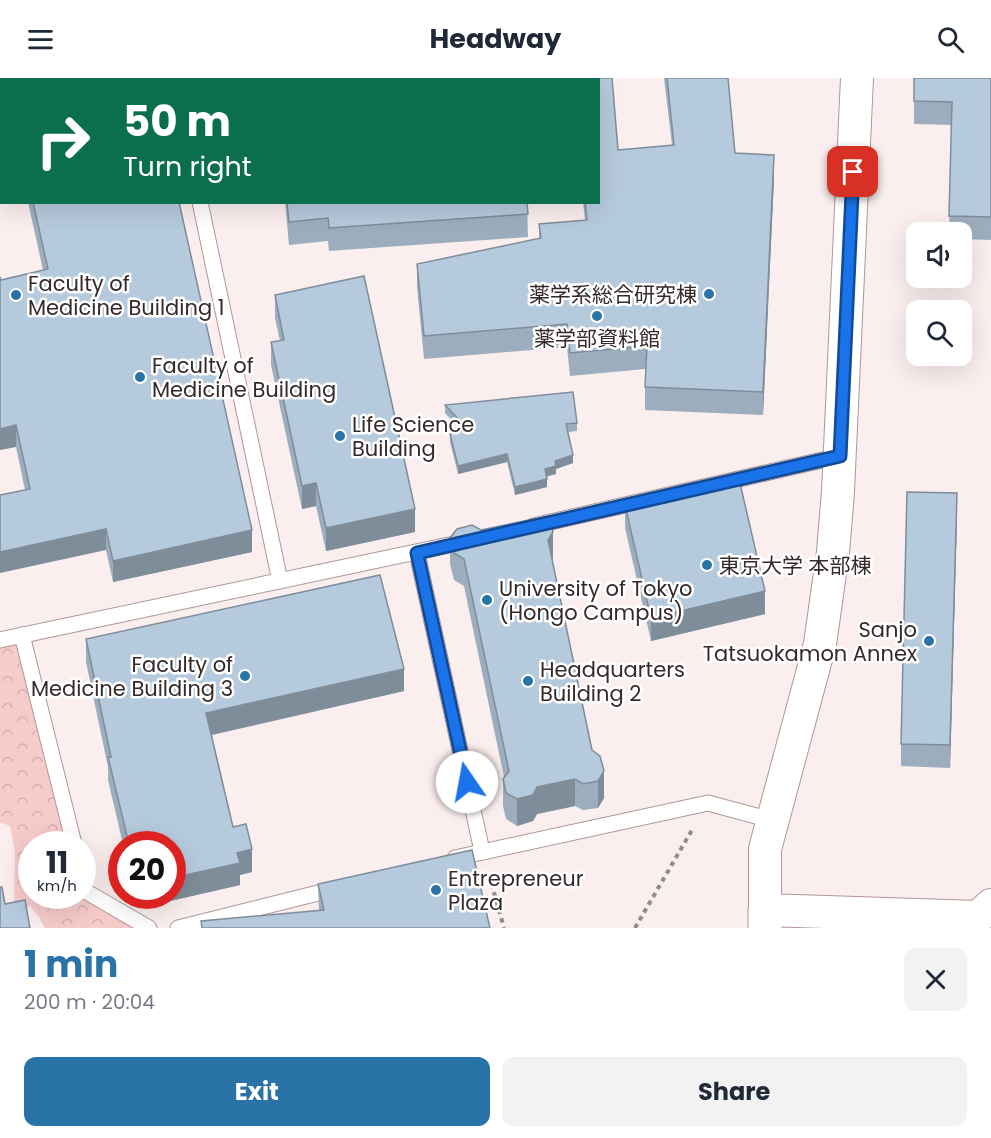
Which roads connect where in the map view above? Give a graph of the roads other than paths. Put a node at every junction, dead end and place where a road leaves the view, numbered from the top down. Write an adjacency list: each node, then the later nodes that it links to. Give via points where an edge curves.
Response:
1 (857, 78): 3 (street)
2 (200, 204): 7 (lane)
3 (840, 456): 4 (lane); 10 (street, via 834,552 824,626)
4 (519, 530)
5 (485, 537): 6 (lane)
6 (417, 553): 7 (lane); 12 (lane)
7 (280, 581): 8 (lane)
8 (21, 635): 9 (lane); 11 (lane)
9 (0, 640)
10 (771, 820): 12 (lane, via 708,803); 17 (street, via 765,849)
11 (71, 831)
12 (482, 851): 13 (lane)
13 (437, 863)
14 (347, 885): 19 (lane)
15 (96, 897): 18 (lane)
16 (991, 905): 17 (street, via 978,918)
17 (765, 919)
18 (149, 928)
19 (178, 928)

